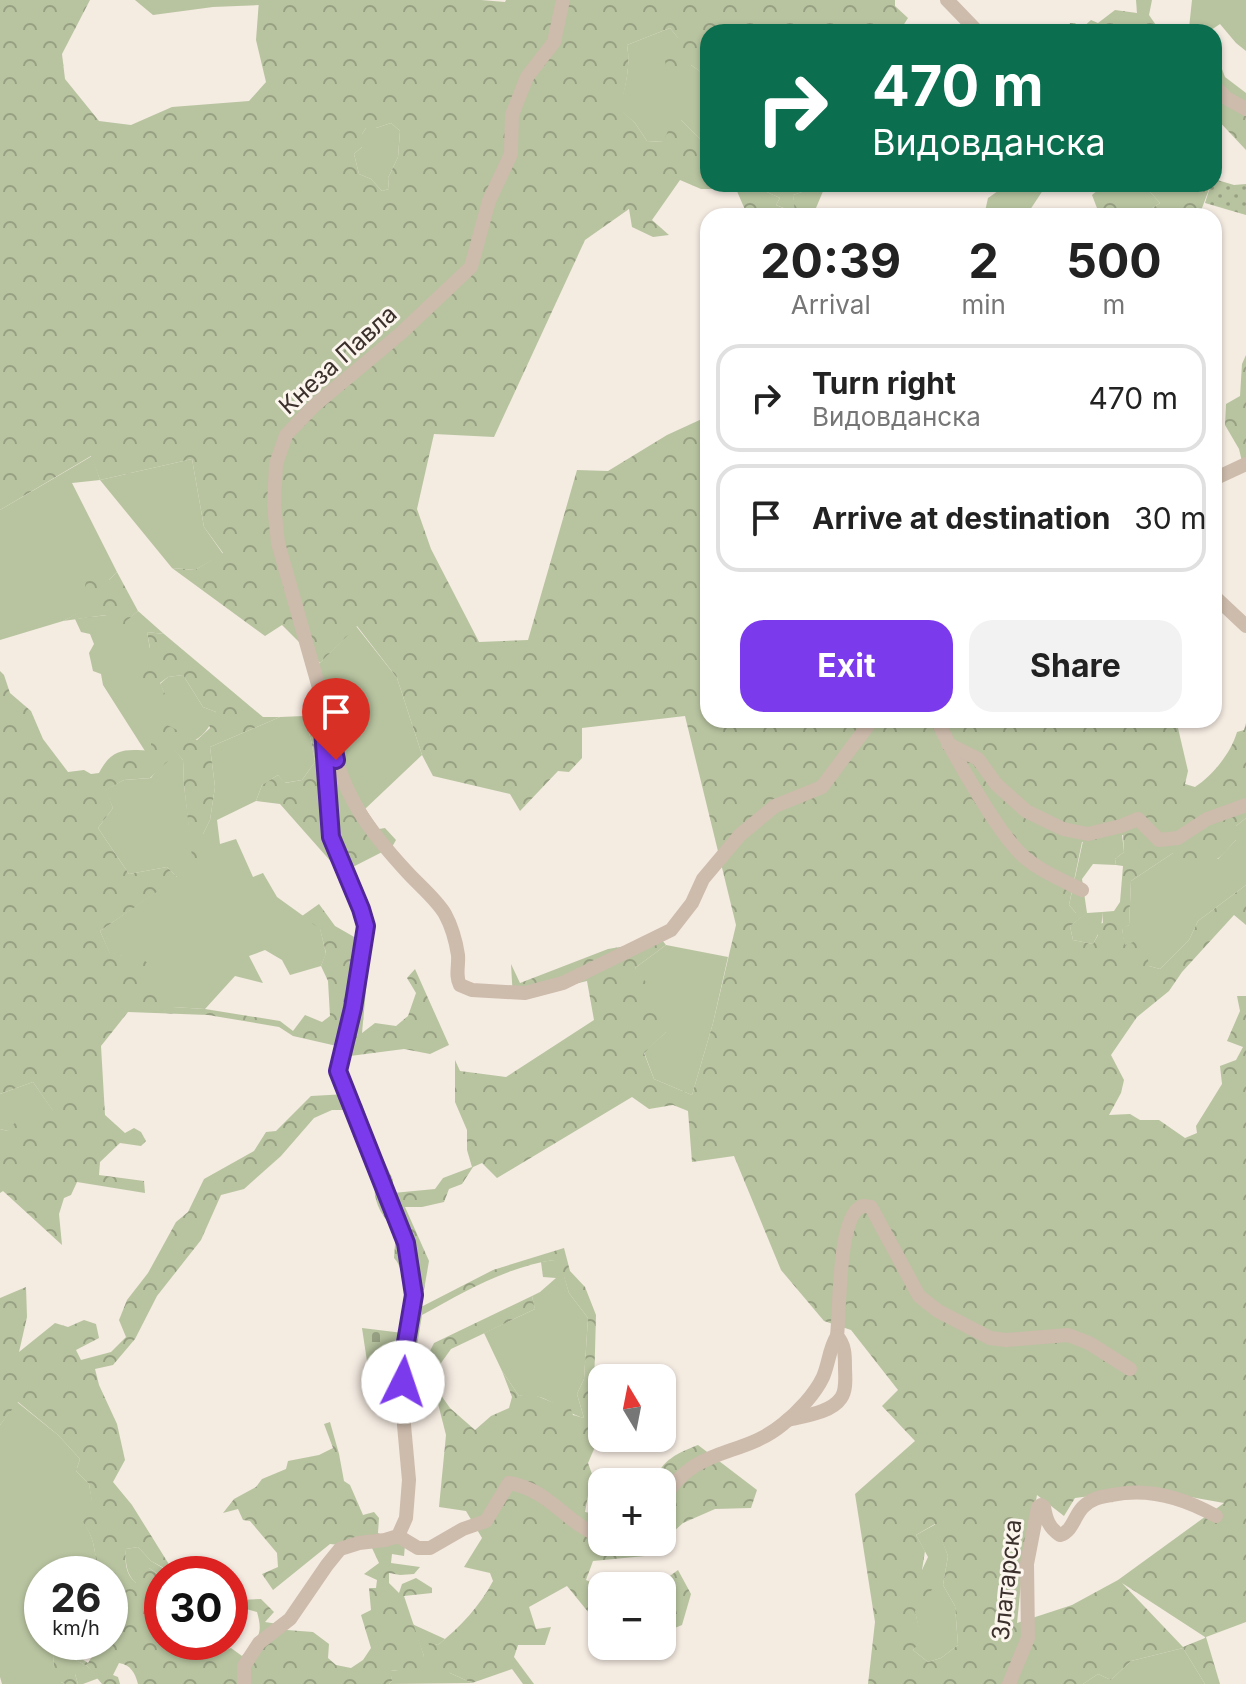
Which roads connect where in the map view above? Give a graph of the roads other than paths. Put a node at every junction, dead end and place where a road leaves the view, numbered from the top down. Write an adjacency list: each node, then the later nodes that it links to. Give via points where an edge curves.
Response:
1 (563, 0): 10 (street, Кнеза Павла, via 554,42 527,77 512,115 511,154 489,201 471,267 315,405 286,435 276,464 278,543)
2 (947, 0): 3 (street)
3 (970, 24)
4 (1222, 94): 5 (street)
5 (1246, 109)
6 (1246, 464): 7 (street)
7 (1222, 475)
8 (1222, 604): 9 (street)
9 (1246, 626)
10 (327, 716): 11 (street, via 341,777 355,804 376,839 444,913 458,956 460,985 525,993 563,983 671,930 703,879 740,835 775,806 822,787); 22 (street, Кнеза Павла, via 323,730 331,837 366,926 338,1071 406,1243 414,1295 403,1360 409,1480 406,1518)
11 (866, 728)
12 (941, 728): 13 (street)
13 (948, 744): 14 (street, via 978,759 1026,811 1063,829 1088,834 1138,819 1159,840 1178,838 1207,819); 15 (street, via 1007,839 1024,857)
14 (1246, 805)
15 (1082, 890)
16 (837, 1336): 17 (street, via 844,1242 856,1210 863,1206 871,1207 919,1296 938,1311 990,1338 1068,1335); 18 (street, via 823,1377); 18 (street, via 845,1364 840,1400)
17 (1130, 1369)
18 (788, 1420): 19 (street, via 757,1440 701,1461)
19 (676, 1482)
20 (1216, 1516): 24 (street, Златарска, via 1160,1494 1130,1491 1093,1499 1060,1535 1044,1507 1038,1507 1027,1564 1028,1638)
21 (588, 1531): 22 (street, via 546,1497 509,1483 486,1521 430,1548 418,1548)
22 (398, 1536): 23 (street, via 340,1549 290,1619 259,1643 244,1666)
23 (244, 1684)
24 (1009, 1684)

